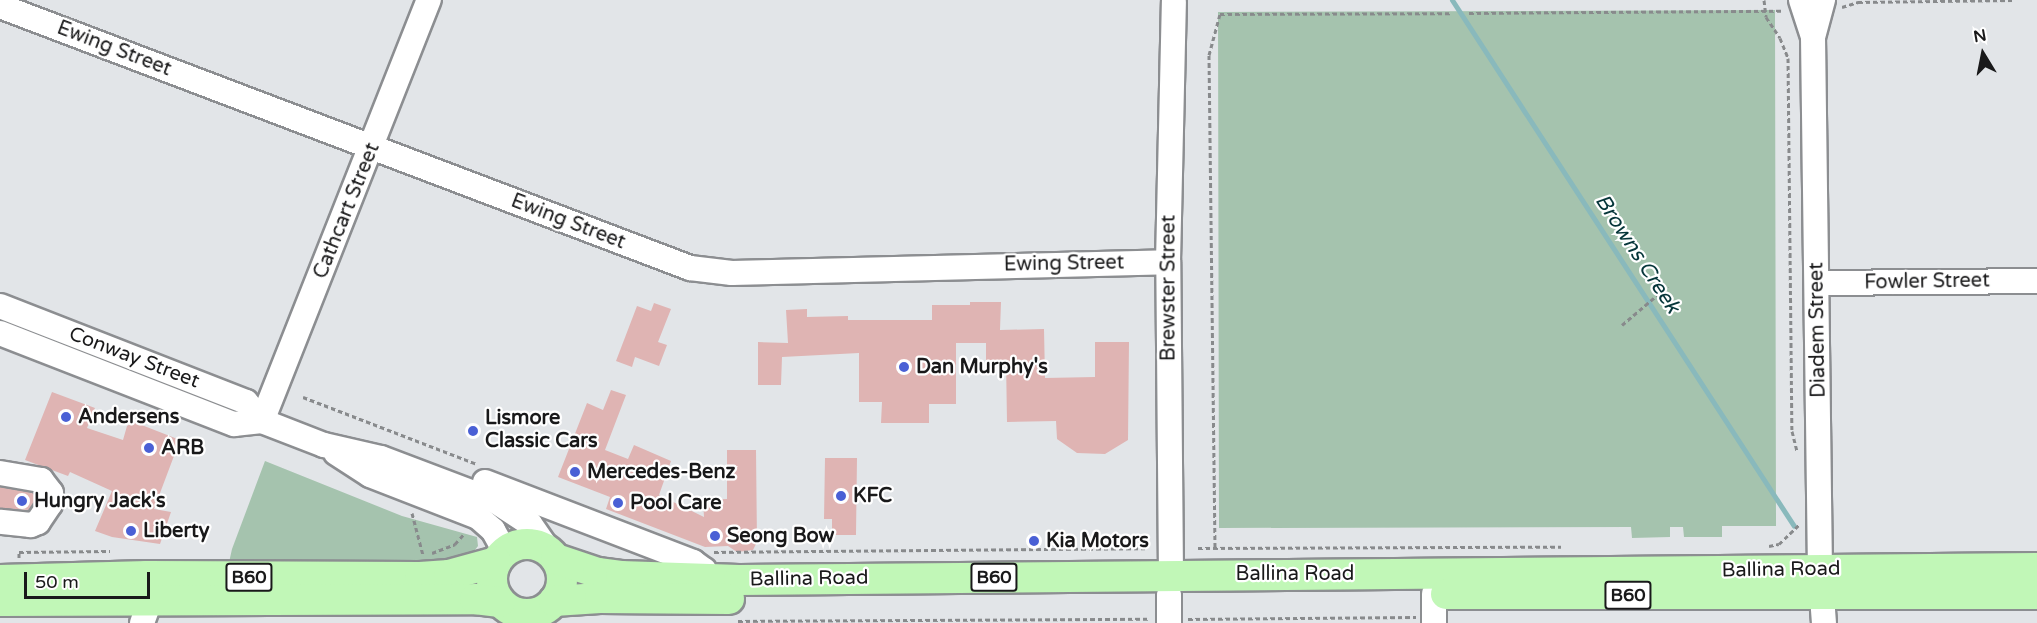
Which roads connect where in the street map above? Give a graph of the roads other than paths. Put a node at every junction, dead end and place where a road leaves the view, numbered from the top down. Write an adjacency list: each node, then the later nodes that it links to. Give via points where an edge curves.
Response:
1 (429, 0): 8 (street, Cathcart Street)
2 (1815, 0): 4 (street)
3 (1174, 1): 9 (street, Brewster Street)
4 (1798, 4): 7 (street, Diadem Street)
5 (1831, 4): 7 (street, Diadem Street)
6 (0, 6): 8 (street, Ewing Street)
7 (1813, 37): 11 (street, Diadem Street)
8 (372, 148): 9 (street, Ewing Street, via 708,272); 14 (street, Cathcart Street)
9 (1168, 262): 27 (street, Brewster Street)
10 (2037, 281): 11 (street, Fowler Street)
11 (1817, 283): 25 (street, Diadem Street)
12 (0, 306): 14 (street, Conway Street, via 246,402)
13 (0, 333): 14 (street, Conway Street, via 234,424)
14 (262, 421): 15 (street, Conway Street)
15 (324, 445): 16 (street, Conway Street); 20 (street, Conway Street, via 370,475 478,517 493,530)
16 (381, 458): 19 (street, Conway Street, via 506,507 530,524); 21 (street, via 403,452 693,562 704,570)
17 (0, 473): 18 (street, via 41,480 51,493 50,504 38,522)
18 (0, 522)
19 (553, 555): 20 (main road, B60, via 534,544 524,544); 21 (main road, Ballina Road / B60, via 598,573 621,576); 28 (main road, via 562,577)
20 (500, 557): 23 (main road, B60, via 449,575 420,577 147,576); 31 (main road, via 492,578)
21 (710, 565): 27 (main road, Ballina Road / B60)
22 (2037, 568): 25 (main road, Ballina Road / B60)
23 (10, 570)
24 (2037, 594): 25 (main road, Ballina Road / B60)
25 (1822, 596): 27 (main road, Ballina Road / B60); 29 (main road, Ballina Road / B60)
26 (0, 601): 30 (main road, B60)
27 (1169, 606): 28 (main road, Ballina Road / B60, via 600,598); 29 (main road, Ballina Road / B60)
28 (554, 610): 31 (main road, B60)
29 (1430, 611)
30 (146, 612): 31 (main road, B60, via 475,599)
31 (512, 612)

